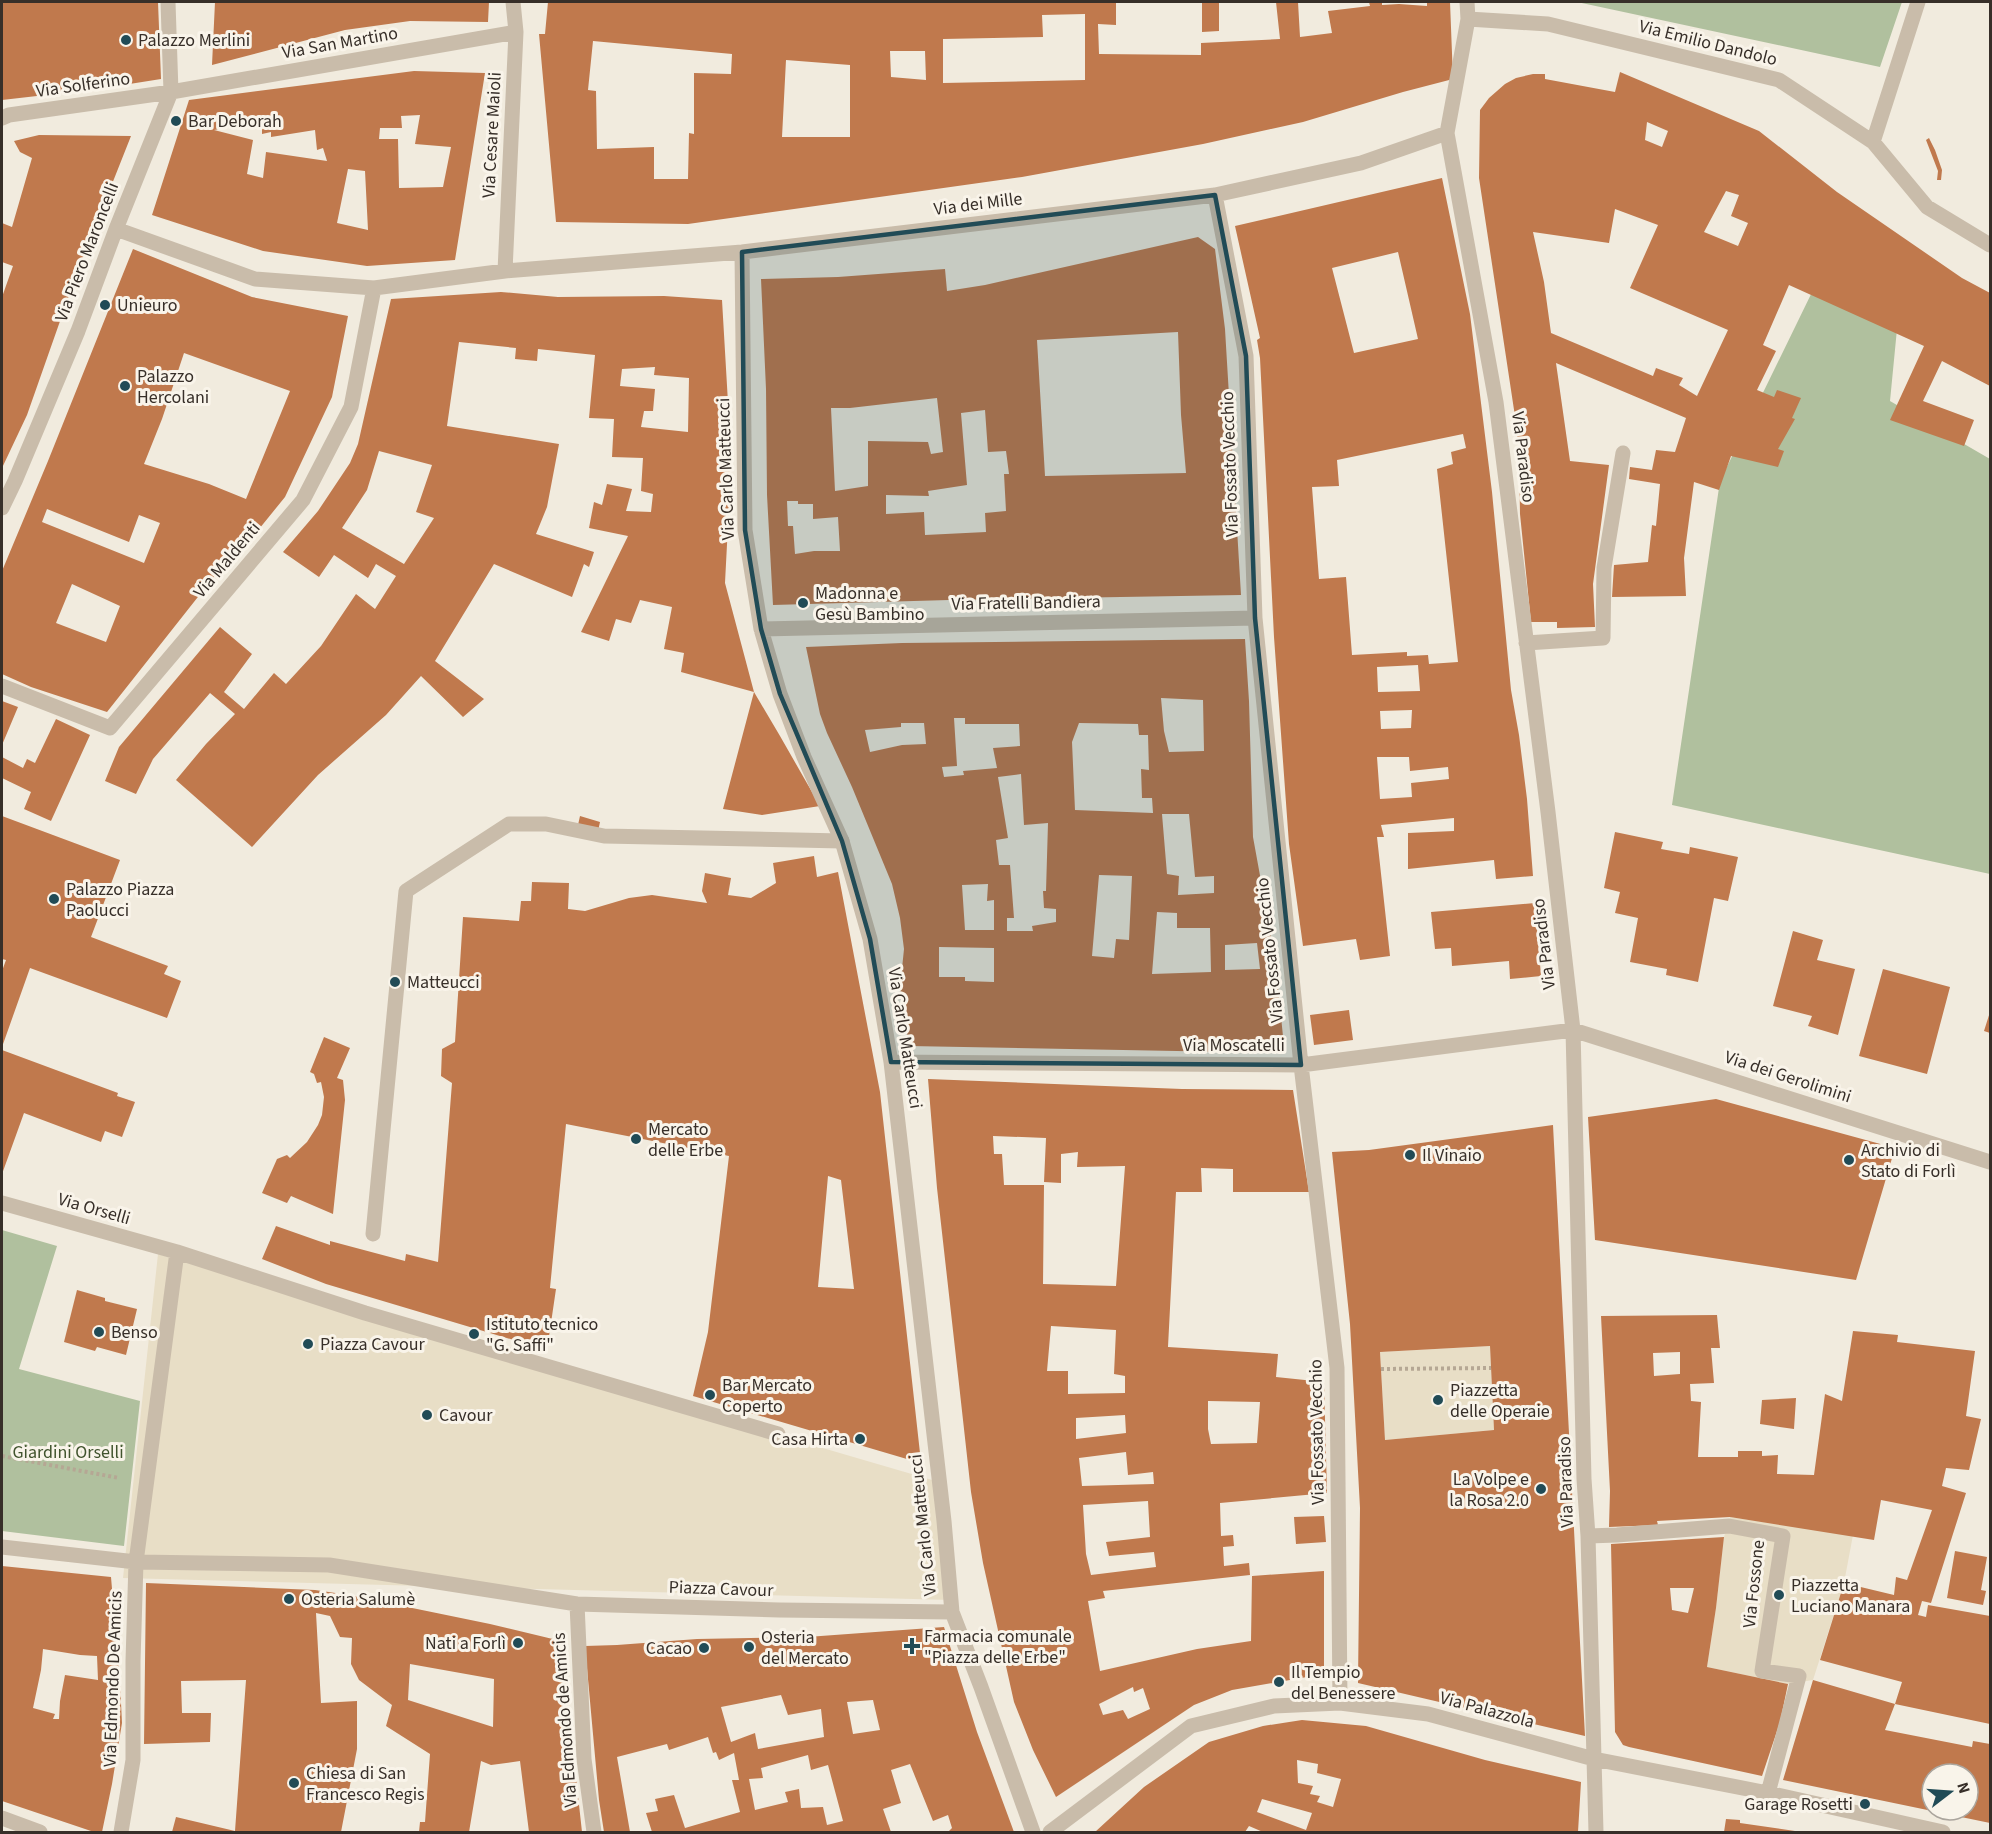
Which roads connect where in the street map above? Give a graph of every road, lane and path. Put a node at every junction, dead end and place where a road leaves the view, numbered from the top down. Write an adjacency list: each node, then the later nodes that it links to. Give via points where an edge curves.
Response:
1 (168, 2): 7 (street, Via Piero Maroncelli)
2 (513, 2): 6 (street, Via Cesare Maioli)
3 (1467, 2): 5 (street)
4 (1918, 2): 10 (street)
5 (1468, 19): 9 (street); 10 (street, Via Emilio Dandolo, via 1548,24 1779,80)
6 (516, 32): 7 (street, Via San Martino); 15 (street, Via Cesare Maioli)
7 (171, 92): 8 (street, Via Solferino); 12 (street, Via Piero Maroncelli)
8 (2, 118)
9 (1448, 133): 11 (street, Via dei Mille, via 1361,163); 21 (street, Via Paradiso, via 1496,402)
10 (1873, 142): 13 (street, Via Emilio Dandolo, via 1927,207)
11 (1215, 195): 14 (street, Via dei Mille); 19 (street, Via Fossato Vecchio, via 1246,356)
12 (116, 229): 16 (street, Via dei Mille, via 255,279); 18 (street, Via Piero Maroncelli, via 78,331)
13 (1990, 245)
14 (742, 252): 15 (street, Via dei Mille); 20 (street, Via Carlo Matteucci, via 745,530)
15 (505, 271): 16 (street, Via dei Mille)
16 (374, 288): 22 (street, Via Maldenti, via 351,407 303,500 110,728)
17 (1623, 453): 21 (street, via 1604,568 1603,638)
18 (2, 508)
19 (1256, 618): 20 (street, Via Fratelli Bandiera); 26 (street, Via Fossato Vecchio)
20 (761, 629): 23 (street, Via Carlo Matteucci, via 780,694)
21 (1526, 643): 24 (street, Via Paradiso)
22 (2, 686)
23 (842, 842): 25 (street, Via Carlo Matteucci, via 870,939); 29 (street, via 604,836 546,824 509,824 406,891)
24 (1573, 1030): 26 (street, Via Moscatelli); 27 (street, Via dei Gerolimini); 36 (street, Via Paradiso)
25 (891, 1062): 26 (street, Via Moscatelli); 40 (street, Via Carlo Matteucci)
26 (1301, 1065): 41 (street, Via Fossato Vecchio, via 1337,1368)
27 (1990, 1162)
28 (2, 1203): 30 (street, Via Orselli)
29 (374, 1234)
30 (177, 1252): 33 (street, via 365,1313); 35 (street)
31 (1491, 1368): 32 (path)
32 (1381, 1369)
33 (778, 1434)
34 (2, 1456): 35 (path)
35 (147, 1483): 38 (street)
36 (1588, 1536): 42 (street, Via Paradiso); 43 (street, Via Fossone, via 1730,1526 1783,1536 1762,1671 1799,1676)
37 (2, 1548): 38 (street, Piazza Cavour)
38 (136, 1563): 39 (street, Piazza Cavour, via 328,1565); 46 (street, Via Edmondo De Amicis, via 133,1760)
39 (577, 1604): 40 (street, Piazza Cavour); 47 (street, Via Edmondo de Amicis, via 584,1759)
40 (952, 1612): 48 (street, Via Carlo Matteucci)
41 (1340, 1703): 42 (street, Via Palazzola, via 1428,1714); 49 (street, Via Palazzola, via 1274,1706 1191,1726)
42 (1594, 1759): 43 (street, Via Palazzola); 50 (street, Via Paradiso)
43 (1768, 1793): 51 (street, Via Palazzola)
44 (2, 1818): 45 (street)
45 (40, 1833)
46 (121, 1833)
47 (594, 1833)
48 (1033, 1833)
49 (1050, 1833)
50 (1596, 1833)
51 (1943, 1833)

